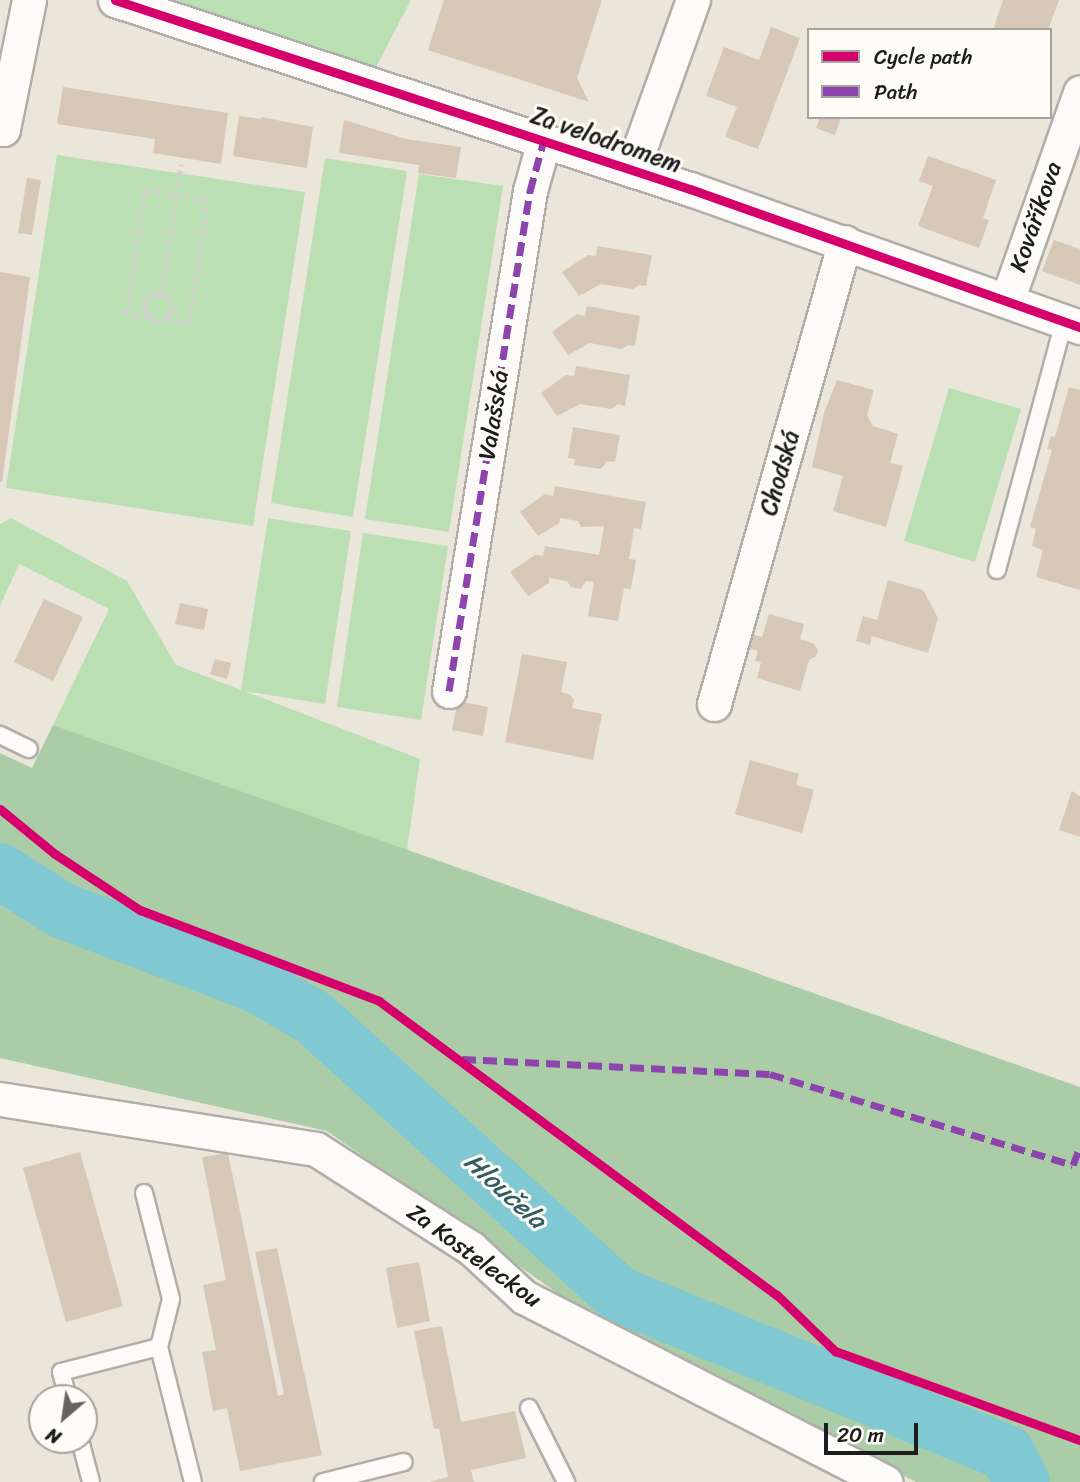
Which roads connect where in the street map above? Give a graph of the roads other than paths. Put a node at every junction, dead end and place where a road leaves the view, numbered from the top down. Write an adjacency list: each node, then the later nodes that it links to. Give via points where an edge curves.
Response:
1 (29, 0): 5 (street)
2 (115, 0): 6 (street, Za velodromem)
3 (693, 0): 7 (street)
4 (1080, 92): 9 (street, Kováříkova)
5 (0, 129)
6 (544, 140): 7 (street, Za velodromem); 12 (street, Valašská, via 530,191)
7 (632, 170): 8 (street, Za velodromem)
8 (845, 242): 9 (street, Za velodromem); 13 (street, Chodská)
9 (1007, 301): 10 (street, Za velodromem)
10 (1072, 324): 11 (lane)
11 (997, 570)
12 (449, 691)
13 (714, 705)
14 (0, 734): 15 (lane)
15 (29, 749)
16 (0, 1099): 27 (street, Za Kosteleckou, via 316,1149 471,1248 524,1297)
17 (144, 1193): 18 (lane, via 171,1299)
18 (159, 1347): 19 (lane, via 61,1372); 24 (lane)
19 (64, 1384)
20 (529, 1408): 26 (lane)
21 (84, 1454): 23 (lane)
22 (404, 1462): 25 (lane)
23 (91, 1482)
24 (193, 1482)
25 (323, 1482)
26 (566, 1482)
27 (885, 1482)

